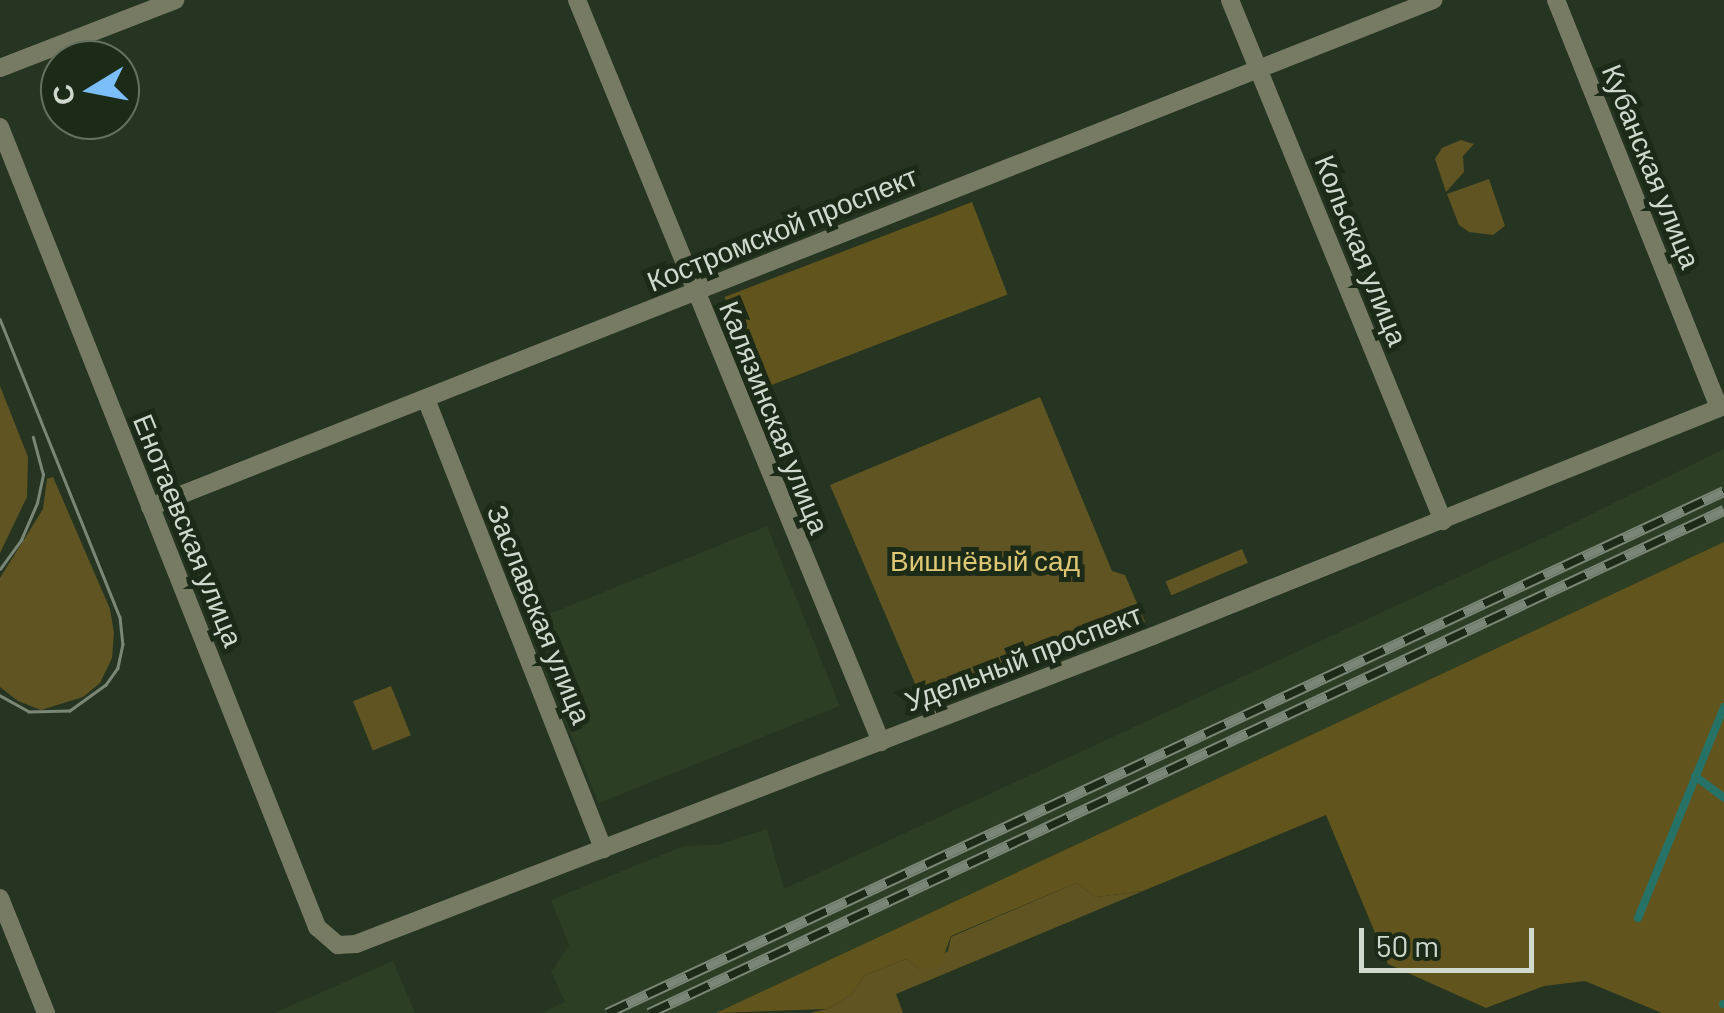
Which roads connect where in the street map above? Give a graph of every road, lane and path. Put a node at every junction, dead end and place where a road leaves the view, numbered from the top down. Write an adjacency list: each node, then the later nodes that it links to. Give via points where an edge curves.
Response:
1 (175, 0): 7 (street)
2 (576, 0): 9 (street, Калязинская улица)
3 (1230, 0): 6 (street, Кольская улица)
4 (1433, 0): 6 (street, Костромской проспект)
5 (1556, 0): 11 (street, Кубанская улица)
6 (1258, 66): 9 (street, Костромской проспект); 13 (street, Кольская улица)
7 (0, 68)
8 (0, 127): 12 (street, Енотаевская улица)
9 (694, 292): 10 (street, Костромской проспект); 14 (street, Калязинская улица)
10 (426, 399): 12 (street, Костромской проспект); 15 (street, Заславская улица)
11 (1722, 407): 13 (street, Удельный проспект)
12 (150, 507): 17 (street, Енотаевская улица, via 316,927)
13 (1443, 521): 14 (street, Удельный проспект)
14 (881, 742): 15 (street, Удельный проспект)
15 (603, 848): 17 (street, Удельный проспект, via 356,944)
16 (0, 898): 18 (street)
17 (338, 945)
18 (46, 1013)

